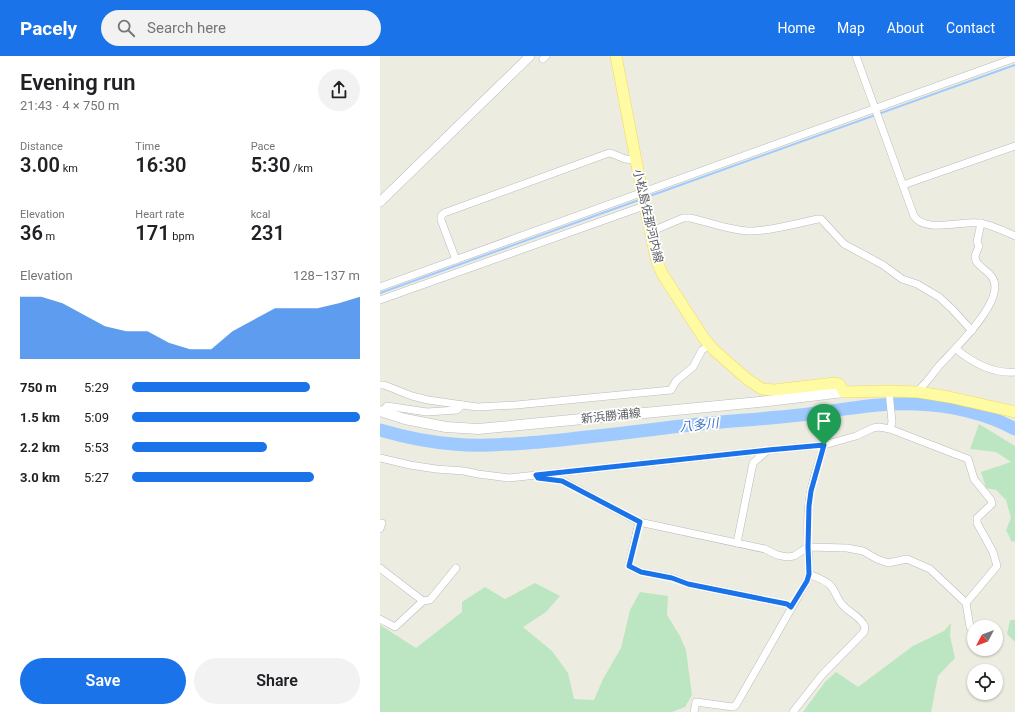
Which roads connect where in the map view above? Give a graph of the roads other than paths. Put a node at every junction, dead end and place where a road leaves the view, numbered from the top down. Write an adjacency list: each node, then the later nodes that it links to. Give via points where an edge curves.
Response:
1 (530, 56): 10 (street)
2 (616, 56): 7 (main road, 小松島佐那河内線)
3 (856, 56): 5 (street)
4 (1015, 58): 5 (street)
5 (877, 112): 8 (street); 9 (street)
6 (1015, 146): 8 (street)
7 (635, 160): 9 (main road, 小松島佐那河内線); 14 (street, via 609,154 444,213 441,220)
8 (903, 185): 11 (street, via 914,216 921,223)
9 (643, 199): 12 (main road, 小松島佐那河内線); 14 (street); 16 (street)
10 (380, 202)
11 (981, 223): 13 (street); 17 (street, via 976,262 994,280 995,286 986,310)
12 (650, 232): 17 (street, via 683,218 751,231 821,219 844,244 883,265 902,279 917,284 939,297); 18 (main road, 小松島佐那河内線, via 663,275)
13 (1015, 236)
14 (456, 260): 15 (street)
15 (380, 287)
16 (380, 300)
17 (972, 331): 19 (street)
18 (710, 345): 22 (main road, 小松島佐那河内線, via 747,379 762,388 774,390 835,383 839,384); 25 (street, via 702,350 693,367 676,381 671,390 477,407)
19 (956, 348): 20 (street, via 969,360 982,366 1006,373); 23 (street)
20 (1015, 372)
21 (380, 385): 25 (street, via 428,400)
22 (844, 392): 24 (main road, 小松島佐那河内線); 26 (main road, 新浜勝浦線, via 478,429 446,427 405,419)
23 (918, 392): 24 (main road, 小松島佐那河内線); 27 (main road, 小松島佐那河内線)
24 (889, 393): 28 (street, via 892,422)
25 (462, 405): 26 (street, via 457,410 427,412 387,406)
26 (382, 411)
27 (1015, 412)
28 (890, 429): 29 (street, via 873,428); 42 (street, via 968,460 974,479 991,500 992,504 977,518 976,523 993,552 997,566)
29 (824, 445): 30 (street); 37 (street, via 811,491)
30 (768, 450): 32 (street); 36 (street, via 753,463)
31 (380, 458): 32 (street, via 410,466 464,471 502,478)
32 (536, 475): 33 (street, via 538,478 562,481)
33 (640, 522): 36 (street); 43 (street, via 629,566 641,572 688,584 787,604)
34 (380, 523): 35 (street)
35 (380, 529)
36 (737, 543): 37 (street, via 787,557 794,556)
37 (808, 547): 40 (street); 42 (street, via 857,549 888,563 907,559 930,569)
38 (380, 568): 41 (street)
39 (456, 568): 41 (street, via 430,600)
40 (809, 574): 43 (street); 47 (street, via 828,583 844,607 859,617 865,626 864,632 822,675)
41 (423, 601): 44 (street, via 395,627)
42 (966, 603): 45 (street)
43 (791, 607): 46 (street, via 736,705 733,707 696,702)
44 (380, 619)
45 (969, 620)
46 (694, 712)
47 (793, 712)

